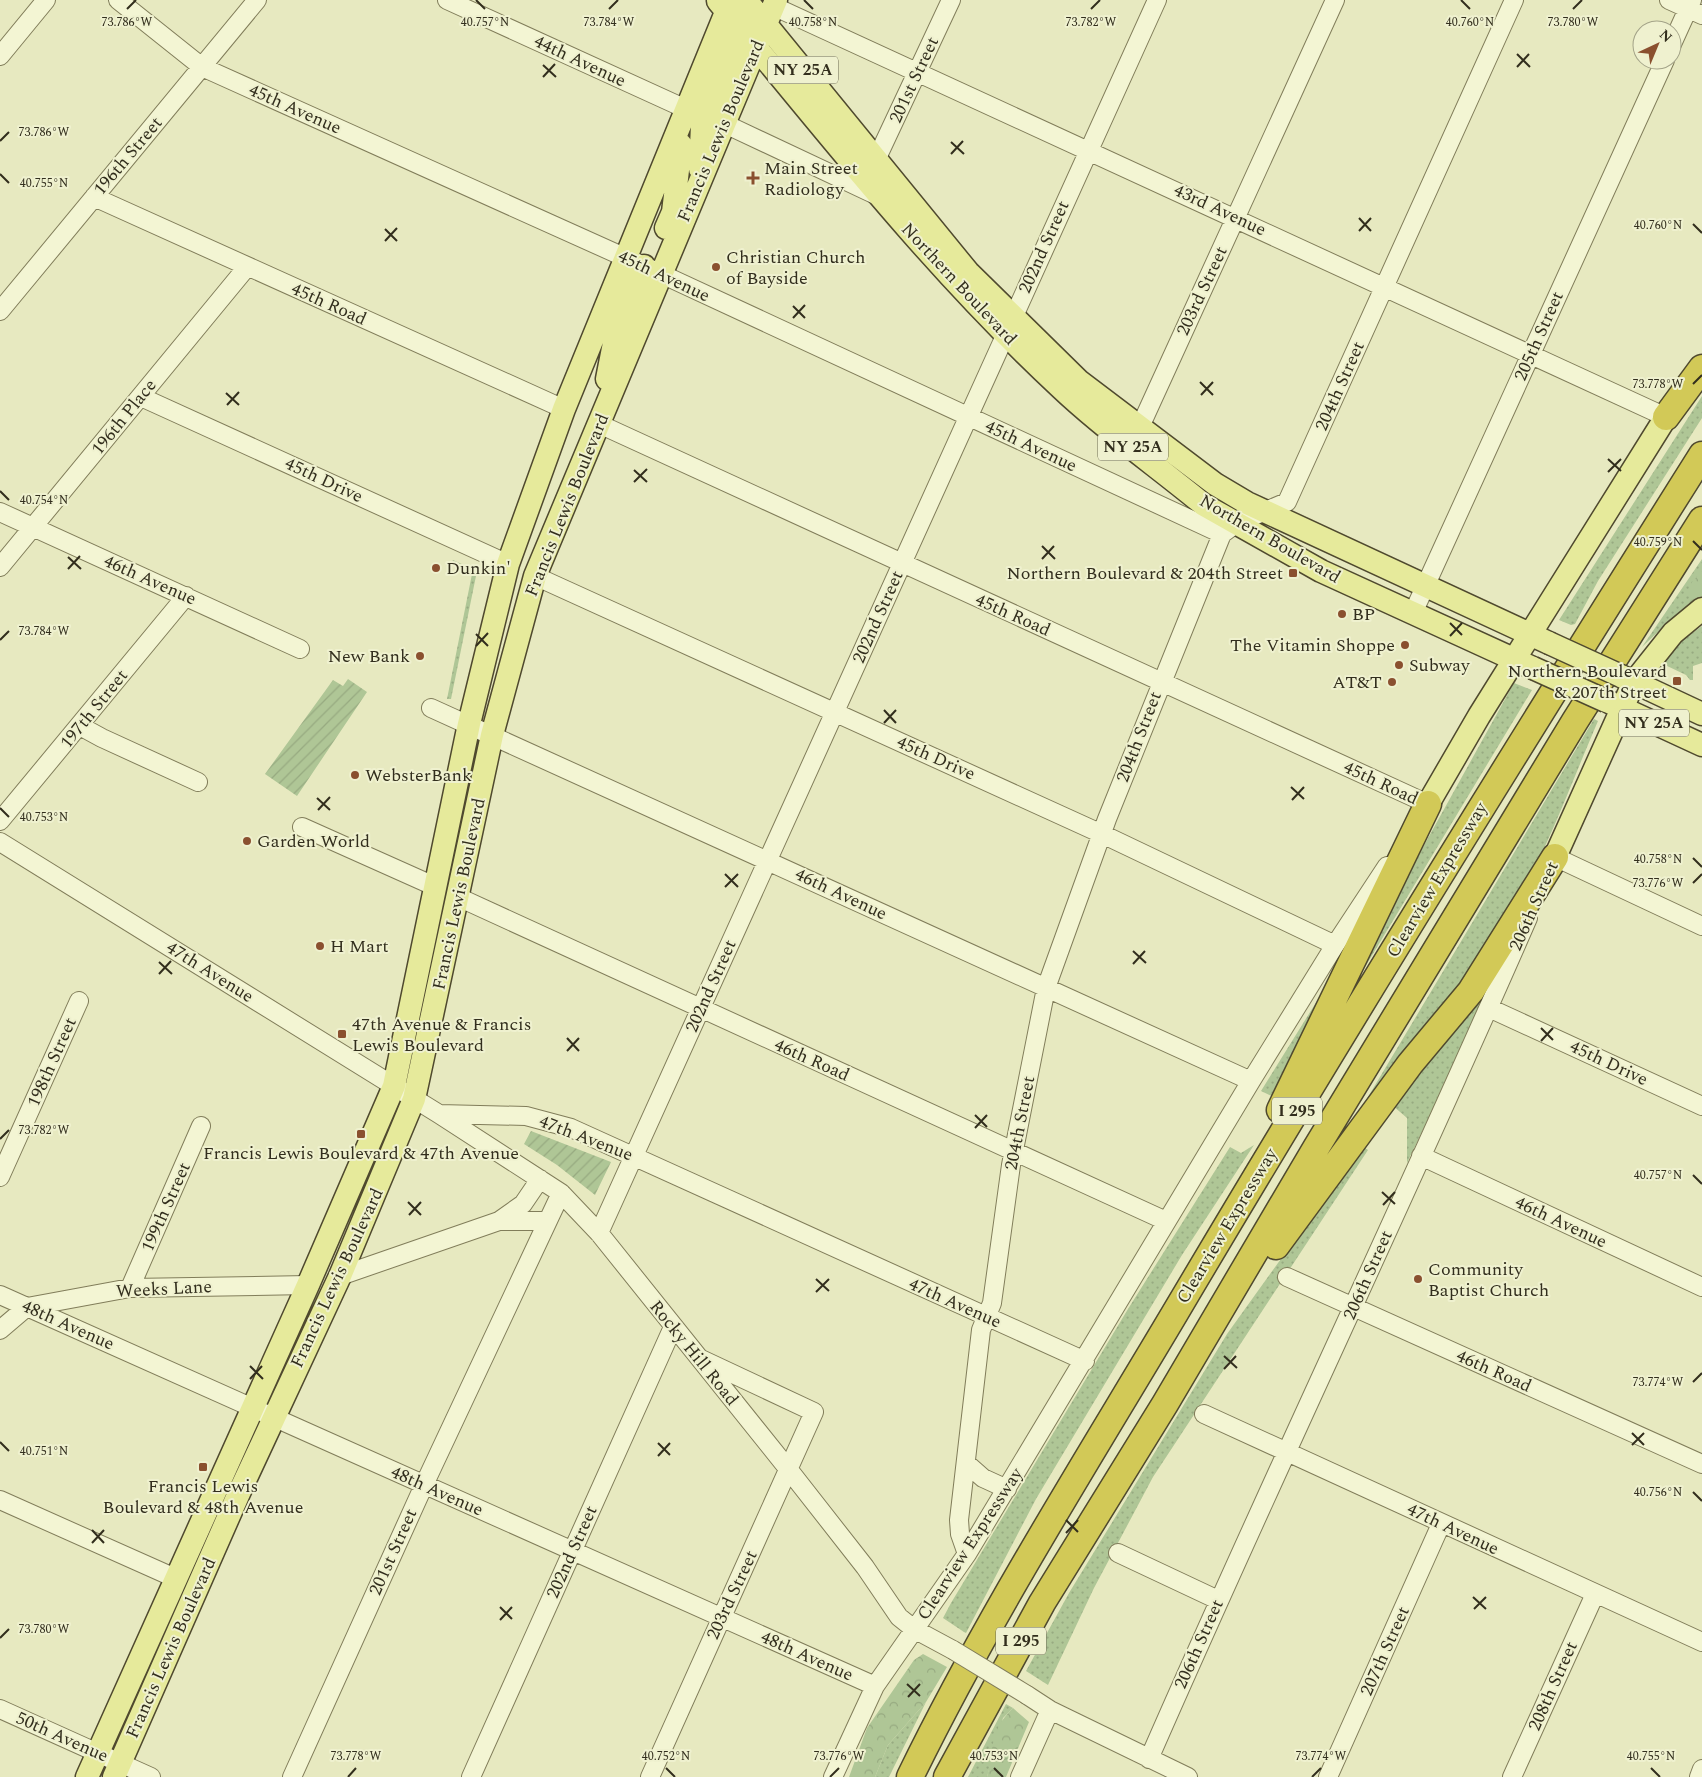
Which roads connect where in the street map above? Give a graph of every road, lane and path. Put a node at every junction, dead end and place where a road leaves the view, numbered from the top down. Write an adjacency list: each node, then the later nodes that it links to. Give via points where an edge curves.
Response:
1 (46, 0): 14 (street)
2 (118, 0): 15 (street, 45th Avenue)
3 (257, 0): 15 (street, 196th Street)
4 (447, 0): 18 (street, 44th Avenue)
5 (951, 0): 17 (street, 201st Street)
6 (1157, 0): 20 (street, 202nd Street)
7 (1335, 0): 25 (street, 203rd Street)
8 (1514, 0): 28 (street, 204th Street)
9 (1669, 0): 11 (street)
10 (749, 5): 13 (main road, Francis Lewis Boulevard); 13 (main road, via 745,16); 17 (street, 43rd Avenue); 18 (main road, Francis Lewis Boulevard); 21 (main road, Northern Boulevard / NY 25A)
11 (1694, 8): 12 (street)
12 (1682, 28)
13 (750, 40): 19 (main road, Francis Lewis Boulevard); 22 (main road, via 702,125); 23 (main road, Northern Boulevard / NY 25A)
14 (0, 56)
15 (202, 67): 24 (street, 196th Street); 27 (street, 45th Avenue)
16 (1660, 70): 31 (street, 205th Street)
17 (918, 72): 20 (street, 43rd Avenue); 21 (street, 201st Street)
18 (686, 109): 27 (main road, Francis Lewis Boulevard)
19 (725, 124): 22 (main road, Francis Lewis Boulevard); 23 (street)
20 (1088, 150): 25 (street, 43rd Avenue); 30 (street, 202nd Street)
21 (876, 160): 30 (main road, Northern Boulevard / NY 25A)
22 (699, 180): 27 (main road, Francis Lewis Boulevard)
23 (878, 196): 30 (main road, Northern Boulevard / NY 25A, via 970,299)
24 (94, 197): 26 (street, 45th Road); 29 (street, 196th Street)
25 (1236, 218): 28 (street, 43rd Avenue); 39 (street, 203rd Street)
26 (247, 267): 34 (street, 196th Place); 35 (street, 45th Road)
27 (645, 267): 35 (main road, Francis Lewis Boulevard); 36 (street, 45th Avenue); 38 (main road, Francis Lewis Boulevard)
28 (1385, 286): 31 (street, 43rd Avenue); 41 (street, 204th Street, via 1287,502)
29 (0, 311)
30 (1009, 325): 36 (street, 202nd Street); 39 (main road, Northern Boulevard / NY 25A, via 1079,381); 39 (main road, Northern Boulevard / NY 25A, via 1062,389)
31 (1531, 353): 37 (street, 43rd Avenue); 50 (street, 205th Street)
32 (1702, 353): 37 (street)
33 (1702, 368): 37 (highway)
34 (140, 397): 44 (street, 196th Place); 46 (street, 45th Drive)
35 (564, 409): 46 (main road, Francis Lewis Boulevard)
36 (968, 416): 45 (street, 45th Avenue); 47 (street, 202nd Street)
37 (1666, 417): 55 (main road)
38 (599, 424): 47 (street, 45th Road); 49 (main road, Francis Lewis Boulevard)
39 (1136, 437): 41 (main road, Northern Boulevard / NY 25A); 45 (main road, Northern Boulevard / NY 25A)
40 (1702, 455): 98 (highway, Clearview Expressway / I 295, via 1540,711)
41 (1265, 511): 45 (street, 204th Street); 50 (main road, Northern Boulevard)
42 (0, 512): 44 (street, 46th Avenue)
43 (1702, 520): 112 (highway, Clearview Expressway / I 295, via 1316,1148)
44 (33, 527): 48 (street, 196th Place); 51 (street, 46th Avenue)
45 (1229, 528): 53 (main road, Northern Boulevard / NY 25A); 57 (street, 204th Street)
46 (508, 564): 62 (main road, Francis Lewis Boulevard)
47 (902, 564): 57 (street, 45th Road); 60 (street, 202nd Street)
48 (0, 567)
49 (535, 576): 60 (street, 45th Drive); 64 (main road, Francis Lewis Boulevard)
50 (1425, 586): 53 (street, 205th Street); 55 (main road, Northern Boulevard)
51 (186, 596): 54 (street, 46th Avenue); 63 (street, 197th Street)
52 (1702, 609): 56 (main road, 206th Street)
53 (1413, 613): 55 (main road, Northern Boulevard / NY 25A)
54 (300, 649)
55 (1530, 650): 56 (main road, Northern Boulevard / NY 25A, bridge); 58 (main road, Northern Boulevard / NY 25A, bridge); 67 (main road)
56 (1628, 679): 58 (main road, 206th Street); 61 (main road, Northern Boulevard)
57 (1161, 682): 67 (street, 45th Road); 70 (street, 204th Street)
58 (1614, 705): 65 (main road, Northern Boulevard / NY 25A); 72 (main road, 206th Street)
59 (431, 708): 62 (street, 46th Avenue)
60 (834, 712): 70 (street, 45th Drive); 73 (street, 202nd Street)
61 (1702, 714)
62 (469, 724): 64 (street, 46th Avenue); 74 (main road, Francis Lewis Boulevard)
63 (80, 726): 66 (street); 68 (street, 197th Street)
64 (492, 735): 73 (street, 46th Avenue); 75 (main road, Francis Lewis Boulevard)
65 (1702, 745)
66 (198, 782)
67 (1428, 804): 77 (street, Clearview Expressway); 98 (highway)
68 (0, 820)
69 (302, 827): 74 (street)
70 (1102, 834): 77 (street, 45th Drive); 78 (street, 204th Street)
71 (0, 842): 83 (street, 47th Avenue)
72 (1555, 857): 76 (street); 80 (street, 206th Street); 112 (highway, via 1471,990 1410,1064 1304,1207)
73 (768, 860): 78 (street, 46th Avenue); 81 (street, 202nd Street)
74 (434, 886): 83 (main road, Francis Lewis Boulevard)
75 (458, 897): 81 (street, 46th Road); 84 (main road, Francis Lewis Boulevard)
76 (1702, 926)
77 (1335, 945): 82 (street, Clearview Expressway)
78 (1046, 988): 82 (street, 46th Avenue); 88 (street, 204th Street)
79 (79, 1001): 91 (street, 198th Street)
80 (1489, 1008): 85 (street, 45th Drive); 90 (street, 206th Street)
81 (700, 1009): 88 (street, 46th Road); 89 (street, 202nd Street)
82 (1251, 1081): 95 (street, Clearview Expressway)
83 (394, 1086): 84 (street, 47th Avenue); 101 (main road, Francis Lewis Boulevard)
84 (414, 1099): 86 (street, 47th Avenue); 99 (main road, Francis Lewis Boulevard)
85 (1702, 1106)
86 (439, 1114): 89 (street, 47th Avenue, via 526,1116 571,1128); 92 (street, Rocky Hill Road)
87 (202, 1126): 103 (street, 199th Street)
88 (1014, 1151): 95 (street, 46th Road); 107 (street, 204th Street, via 992,1303)
89 (634, 1156): 97 (street, 202nd Street); 107 (street, 47th Avenue)
90 (1421, 1156): 102 (street, 46th Avenue); 106 (street, 206th Street)
91 (0, 1177)
92 (540, 1179): 93 (street, Rocky Hill Road); 94 (street, via 524,1204)
93 (560, 1193): 96 (street, 201st Street); 97 (street, Rocky Hill Road)
94 (499, 1221): 96 (street); 99 (street)
95 (1166, 1221): 111 (street, Clearview Expressway)
96 (547, 1222): 119 (street, 201st Street)
97 (599, 1233): 108 (street, Rocky Hill Road)
98 (1208, 1256): 145 (highway, Clearview Expressway / I 295, via 974,1654)
99 (340, 1276): 113 (main road, Francis Lewis Boulevard)
100 (1287, 1277): 106 (street, 46th Road)
101 (308, 1285): 103 (street, Weeks Lane); 113 (main road, Francis Lewis Boulevard)
102 (1702, 1287)
103 (130, 1288): 105 (street, Weeks Lane)
104 (0, 1295): 105 (street, 48th Avenue)
105 (27, 1307): 109 (street, Weeks Lane); 113 (street, 48th Avenue)
106 (1354, 1307): 115 (street, 206th Street); 117 (street, 46th Road)
107 (986, 1317): 111 (street, 47th Avenue); 116 (street, 204th Street, via 981,1330)
108 (674, 1327): 110 (street, Rocky Hill Road); 123 (street, 202nd Street)
109 (0, 1330)
110 (698, 1358): 118 (street, Rocky Hill Road); 118 (street, 203rd Street, via 814,1412)
111 (1085, 1361): 120 (street, Clearview Expressway)
112 (1165, 1404): 146 (highway, Clearview Expressway / I 295, via 1042,1603)
113 (263, 1413): 119 (street, 48th Avenue); 126 (main road, Francis Lewis Boulevard); 137 (main road, Francis Lewis Boulevard)
114 (1204, 1414): 115 (street, 47th Avenue)
115 (1286, 1454): 122 (street, 47th Avenue); 128 (street, 206th Street)
116 (966, 1463): 120 (street, via 983,1478); 125 (street, 204th Street, via 959,1527)
117 (1702, 1464)
118 (790, 1470): 129 (street, 203rd Street); 130 (street, Rocky Hill Road, via 899,1617)
119 (424, 1484): 123 (street, 48th Avenue); 141 (street, 201st Street)
120 (1007, 1489): 125 (street, Clearview Expressway)
121 (0, 1500): 126 (street)
122 (1441, 1524): 127 (street, 47th Avenue); 149 (street, 207th Street)
123 (572, 1551): 129 (street, 48th Avenue); 142 (street, 202nd Street)
124 (1118, 1553): 128 (street)
125 (967, 1554): 130 (street, Clearview Expressway)
126 (175, 1578): 135 (main road, Francis Lewis Boulevard)
127 (1595, 1594): 131 (street, 47th Avenue); 150 (street, 208th Street)
128 (1218, 1600): 136 (street, 206th Street)
129 (721, 1618): 132 (street, 48th Avenue); 143 (street, 203rd Street)
130 (914, 1629): 132 (street, Clearview Expressway); 134 (street, bridge)
131 (1702, 1642)
132 (875, 1686): 144 (street, Clearview Expressway)
133 (0, 1710): 135 (street, 50th Avenue)
134 (1050, 1710): 136 (street); 147 (street)
135 (97, 1753): 137 (street, 50th Avenue); 139 (main road, Francis Lewis Boulevard)
136 (1149, 1759): 148 (street)
137 (117, 1770): 140 (street, 50th Avenue)
138 (1702, 1770): 151 (street)
139 (86, 1777)
140 (151, 1777)
141 (292, 1777)
142 (471, 1777)
143 (650, 1777)
144 (833, 1777)
145 (910, 1777)
146 (947, 1777)
147 (1020, 1777)
148 (1188, 1777)
149 (1328, 1777)
150 (1512, 1777)
151 (1699, 1777)

